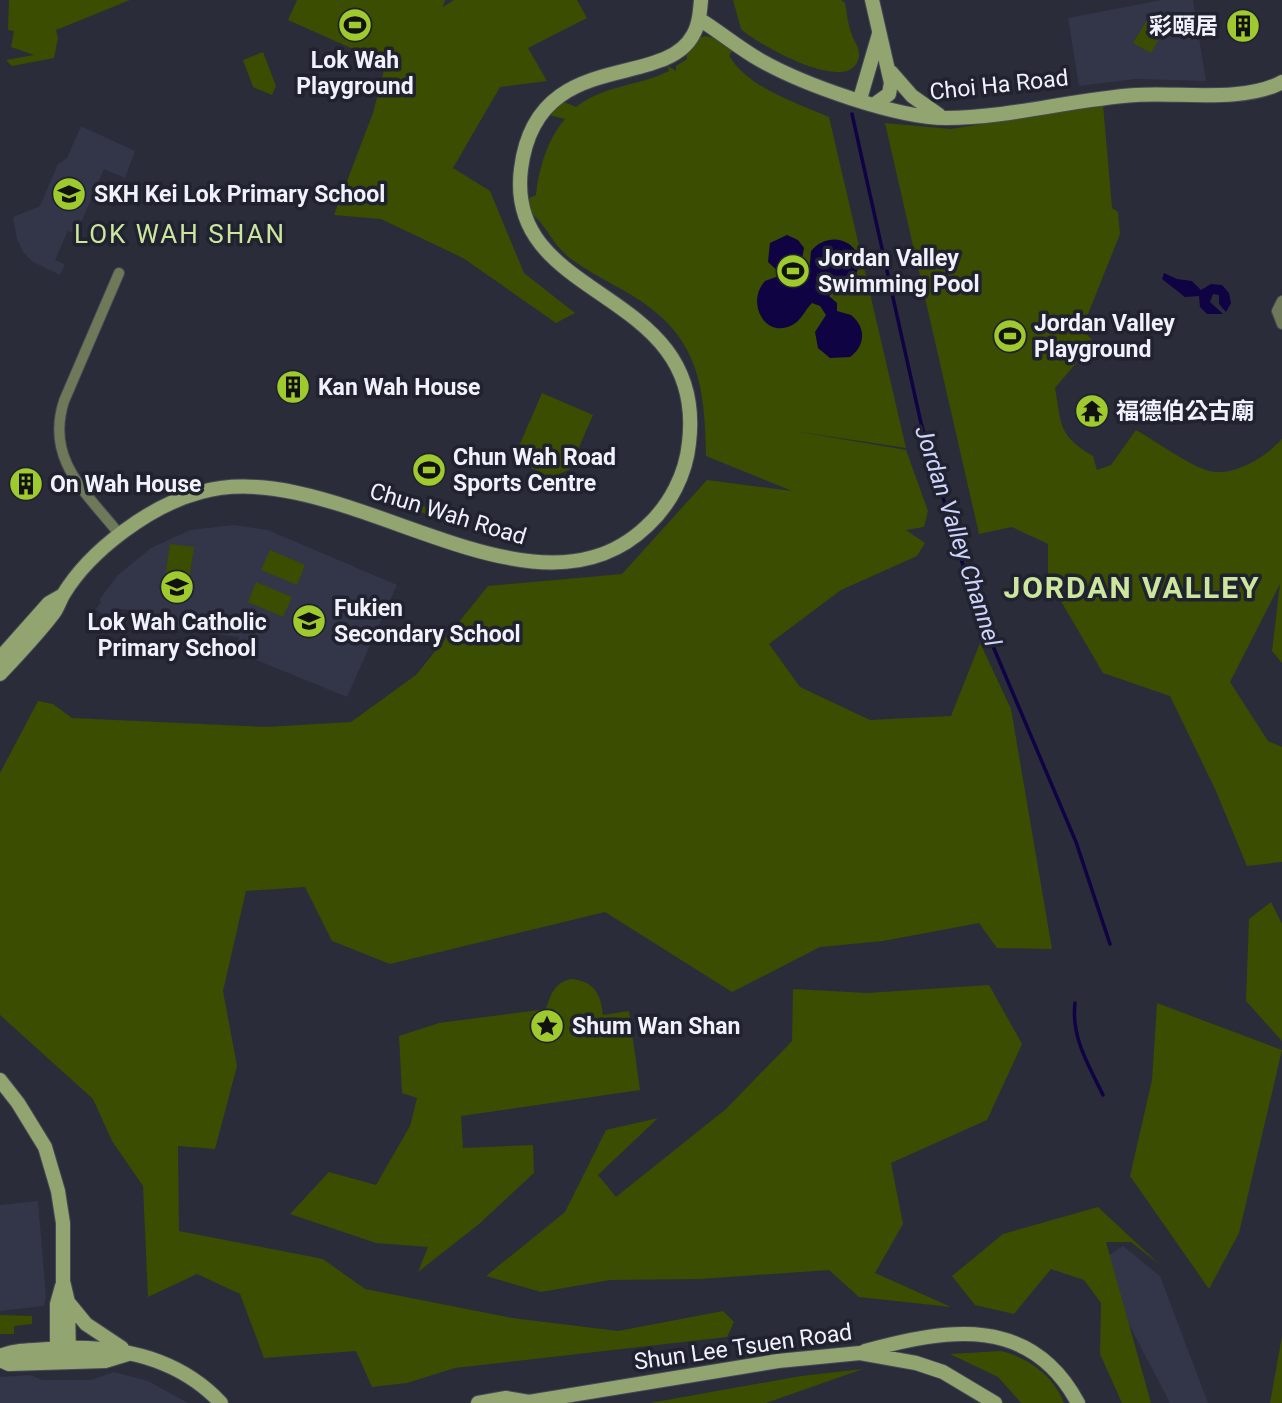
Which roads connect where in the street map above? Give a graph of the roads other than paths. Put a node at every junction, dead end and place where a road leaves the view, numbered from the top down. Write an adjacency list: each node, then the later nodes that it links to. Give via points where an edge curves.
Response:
1 (701, 0): 3 (main road, Chun Wah Road)
2 (872, 0): 4 (main road)
3 (699, 19): 7 (main road, Choi Ha Road, via 762,61); 13 (main road, Chun Wah Road, via 693,37 677,51 591,79 558,99 533,130 520,175 525,213 547,253 648,328 669,353 683,384 690,429 683,470 666,504 643,530 621,546 587,559 537,563 491,553 306,494 253,485 183,497 144,516)
4 (879, 34): 5 (main road); 7 (main road)
5 (891, 72): 8 (main road, via 889,93); 9 (main road, via 929,110)
6 (1282, 82): 9 (main road, Choi Ha Road, via 1271,88 1217,94 1136,95)
7 (860, 99): 8 (main road, Choi Ha Road)
8 (875, 104): 9 (main road, Choi Ha Road)
9 (947, 118)
10 (119, 273): 13 (street, via 64,401 58,442 66,466)
11 (1282, 301): 12 (street, via 1278,311)
12 (1282, 324)
13 (120, 535): 14 (main road, Chun Wah Road)
14 (63, 596): 15 (main road, Chun Wah Road, via 49,603); 16 (main road, Chun Wah Road, via 57,610)
15 (0, 658)
16 (0, 674)
17 (0, 1080): 18 (main road, via 44,1147 55,1180 63,1223)
18 (63, 1281): 19 (main road); 22 (main road, via 57,1304)
19 (68, 1302): 20 (main road, via 86,1324); 22 (main road)
20 (130, 1353): 22 (main road, via 105,1361); 24 (main road, via 175,1368 202,1383)
21 (860, 1353): 25 (main road, Shun Lee Tsuen Road); 27 (main road, Shun Lee Tsuen Road, via 943,1372); 28 (main road, via 948,1335 1008,1338 1053,1365)
22 (63, 1355): 23 (main road, via 9,1364)
23 (0, 1358)
24 (220, 1401)
25 (528, 1402): 26 (main road, Shun Lee Tsuen Road, via 506,1398)
26 (478, 1403)
27 (995, 1403)
28 (1078, 1403)

